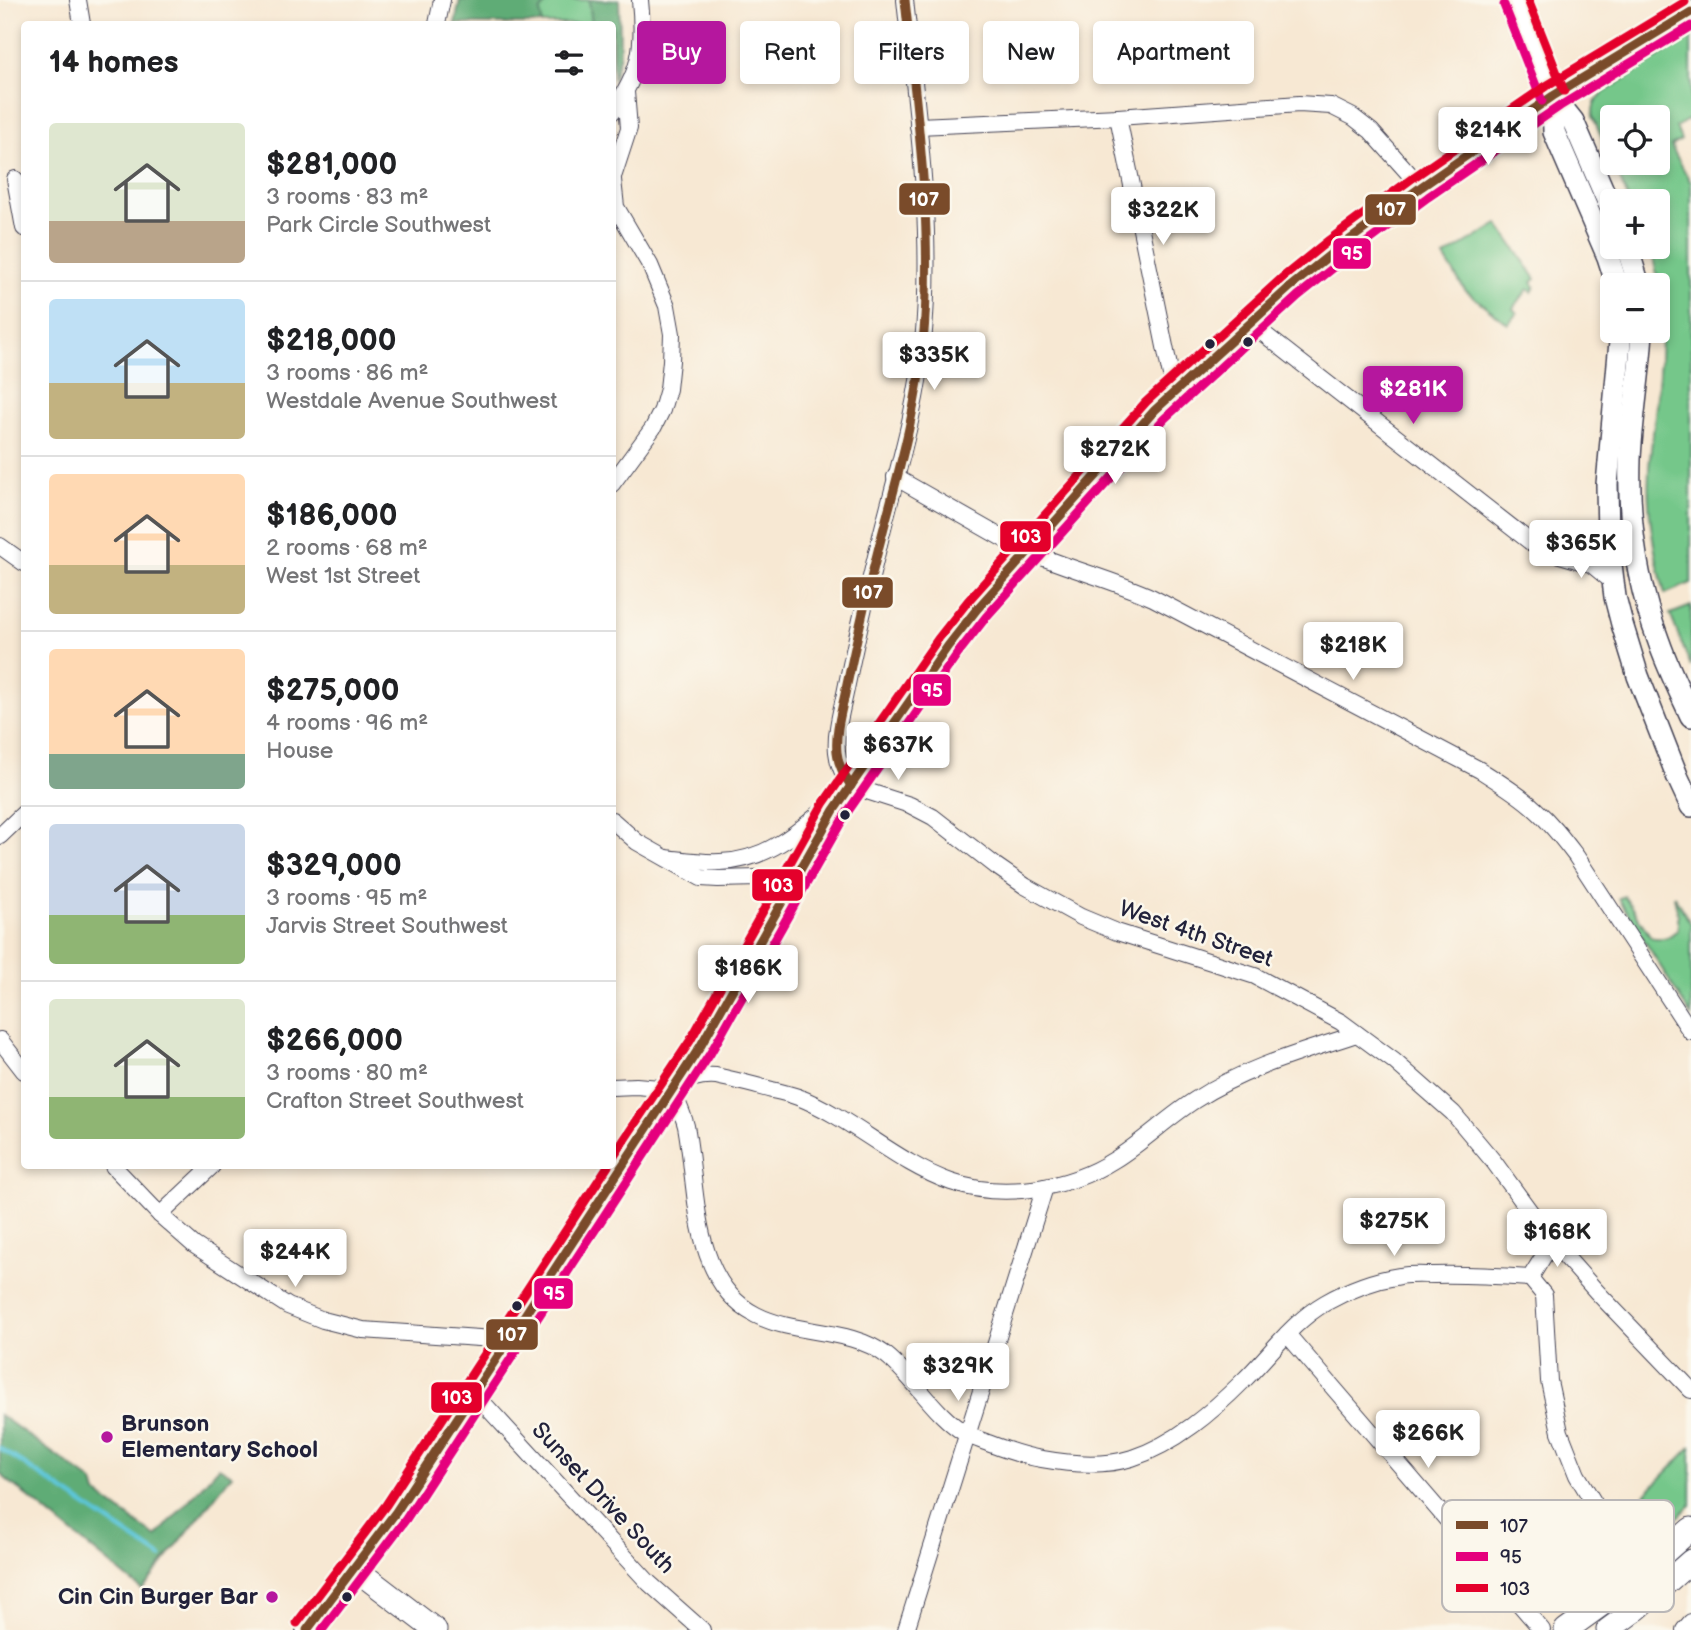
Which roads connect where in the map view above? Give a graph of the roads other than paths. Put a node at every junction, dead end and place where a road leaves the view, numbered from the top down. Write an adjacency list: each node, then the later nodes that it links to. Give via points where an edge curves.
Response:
1 (78, 0): 7 (street)
2 (442, 0): 8 (street)
3 (640, 0): 9 (street, via 642,41)
4 (905, 0): 13 (street)
5 (1515, 0): 10 (main road)
6 (1691, 12): 10 (main road)
7 (82, 21)
8 (438, 21)
9 (626, 92): 11 (street); 14 (street, via 629,128)
10 (1553, 96): 16 (main road); 17 (main road, via 1573,121); 20 (main road, via 1554,131)
11 (616, 106)
12 (1118, 117): 13 (street); 16 (street, via 1299,104 1331,106 1371,131); 24 (street)
13 (918, 126): 25 (street, via 927,246 925,316 912,407)
14 (616, 165)
15 (13, 179): 19 (street)
16 (1422, 187): 21 (main road, via 1310,271)
17 (1602, 189)
18 (616, 209): 26 (street, via 650,265 667,306 672,334 662,410)
19 (21, 215)
20 (1613, 273)
21 (1250, 323): 24 (main road); 30 (street, via 1534,544)
22 (1619, 343): 27 (main road)
23 (1641, 343): 33 (main road, via 1630,458 1634,538 1658,642)
24 (1177, 388): 29 (main road)
25 (895, 477): 29 (street); 34 (street, via 837,737 838,761)
26 (616, 479)
27 (1607, 525): 30 (street, via 1588,545); 32 (main road)
28 (0, 546): 31 (street)
29 (1027, 551): 34 (main road, via 962,627); 41 (street, via 1153,598 1507,787 1557,831 1576,856)
30 (1563, 555): 32 (street, via 1591,564)
31 (21, 561)
32 (1613, 582): 35 (main road, via 1638,676)
33 (1691, 716)
34 (851, 786): 39 (street, via 799,831 763,853 723,862); 40 (main road); 42 (street, West 4th Street, via 933,817 1025,887 1081,917 1255,976)
35 (1691, 806)
36 (21, 817): 38 (street)
37 (616, 824): 39 (street)
38 (0, 836)
39 (666, 858): 40 (street, via 701,878 759,878)
40 (785, 897): 46 (main road)
41 (1691, 1032)
42 (1357, 1034): 49 (street, via 1235,1079 1195,1100 1114,1160); 51 (street, West 4th Street, via 1453,1113)
43 (0, 1040): 44 (street)
44 (21, 1066)
45 (616, 1087): 46 (street)
46 (672, 1089): 49 (street, via 703,1075 739,1081 798,1097 914,1166 951,1182 987,1190); 54 (main road); 57 (street, via 685,1123 707,1256 737,1303 784,1326 870,1345)
47 (116, 1169): 50 (street)
48 (209, 1169): 50 (street)
49 (1045, 1187): 57 (street)
50 (160, 1215): 54 (street, via 194,1245 258,1287 323,1320 363,1330)
51 (1553, 1241): 52 (street); 55 (street, West 4th Street)
52 (1530, 1278): 53 (street, via 1402,1275 1366,1284 1325,1303); 58 (street, via 1544,1295 1549,1381 1560,1432)
53 (1287, 1334): 57 (street, via 1243,1382 1199,1420 1161,1446 1129,1459 1066,1463 1021,1455); 59 (street)
54 (508, 1340): 56 (main road)
55 (1691, 1390)
56 (474, 1394): 63 (main road); 71 (street, Sunset Drive South, via 649,1583)
57 (967, 1435): 72 (street)
58 (1592, 1500)
59 (1442, 1514)
60 (1691, 1529): 61 (highway)
61 (1674, 1544)
62 (1691, 1561): 64 (highway)
63 (354, 1568): 69 (main road); 70 (highway)
64 (1674, 1576)
65 (1526, 1612): 73 (street)
66 (1593, 1612): 74 (highway)
67 (1633, 1612): 75 (highway)
68 (1691, 1622): 76 (street)
69 (307, 1630)
70 (435, 1630)
71 (702, 1630)
72 (906, 1630)
73 (1542, 1630)
74 (1566, 1630)
75 (1608, 1630)
76 (1683, 1630)

